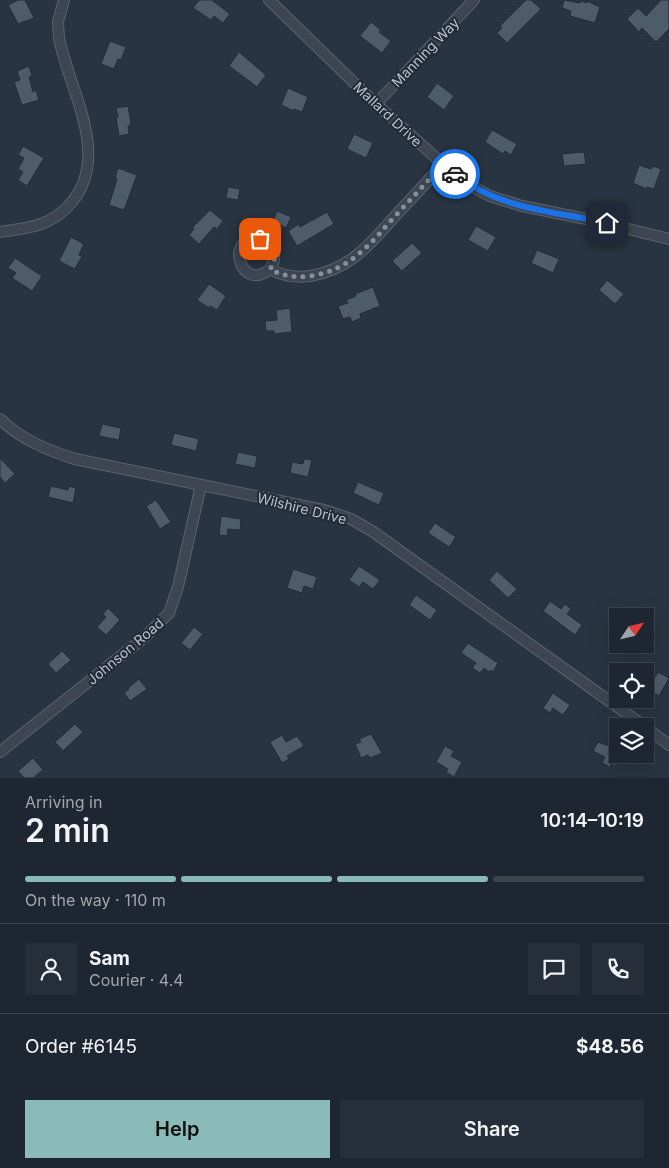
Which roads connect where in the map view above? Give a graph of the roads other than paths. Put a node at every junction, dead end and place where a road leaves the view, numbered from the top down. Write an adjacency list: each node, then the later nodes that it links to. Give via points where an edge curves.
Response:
1 (64, 0): 6 (street, via 58,32 86,134 87,174 80,191 59,214 38,225)
2 (269, 0): 4 (street, Mallard Drive)
3 (474, 0): 4 (street, Manning Way)
4 (376, 104): 5 (street, Mallard Drive)
5 (443, 164): 7 (street, Mallard Drive, via 466,183 490,196); 8 (street, via 372,242 349,262 326,273 304,277 286,276)
6 (0, 232)
7 (669, 240)
8 (270, 269)
9 (0, 419): 10 (street, Wilshire Drive, via 12,430 47,450 75,459)
10 (201, 485): 11 (street, Wilshire Drive, via 324,510 351,519); 14 (street, Johnson Road, via 169,613 146,636)
11 (632, 718)
12 (654, 734): 13 (street, Wilshire Drive)
13 (669, 745)
14 (0, 752)

